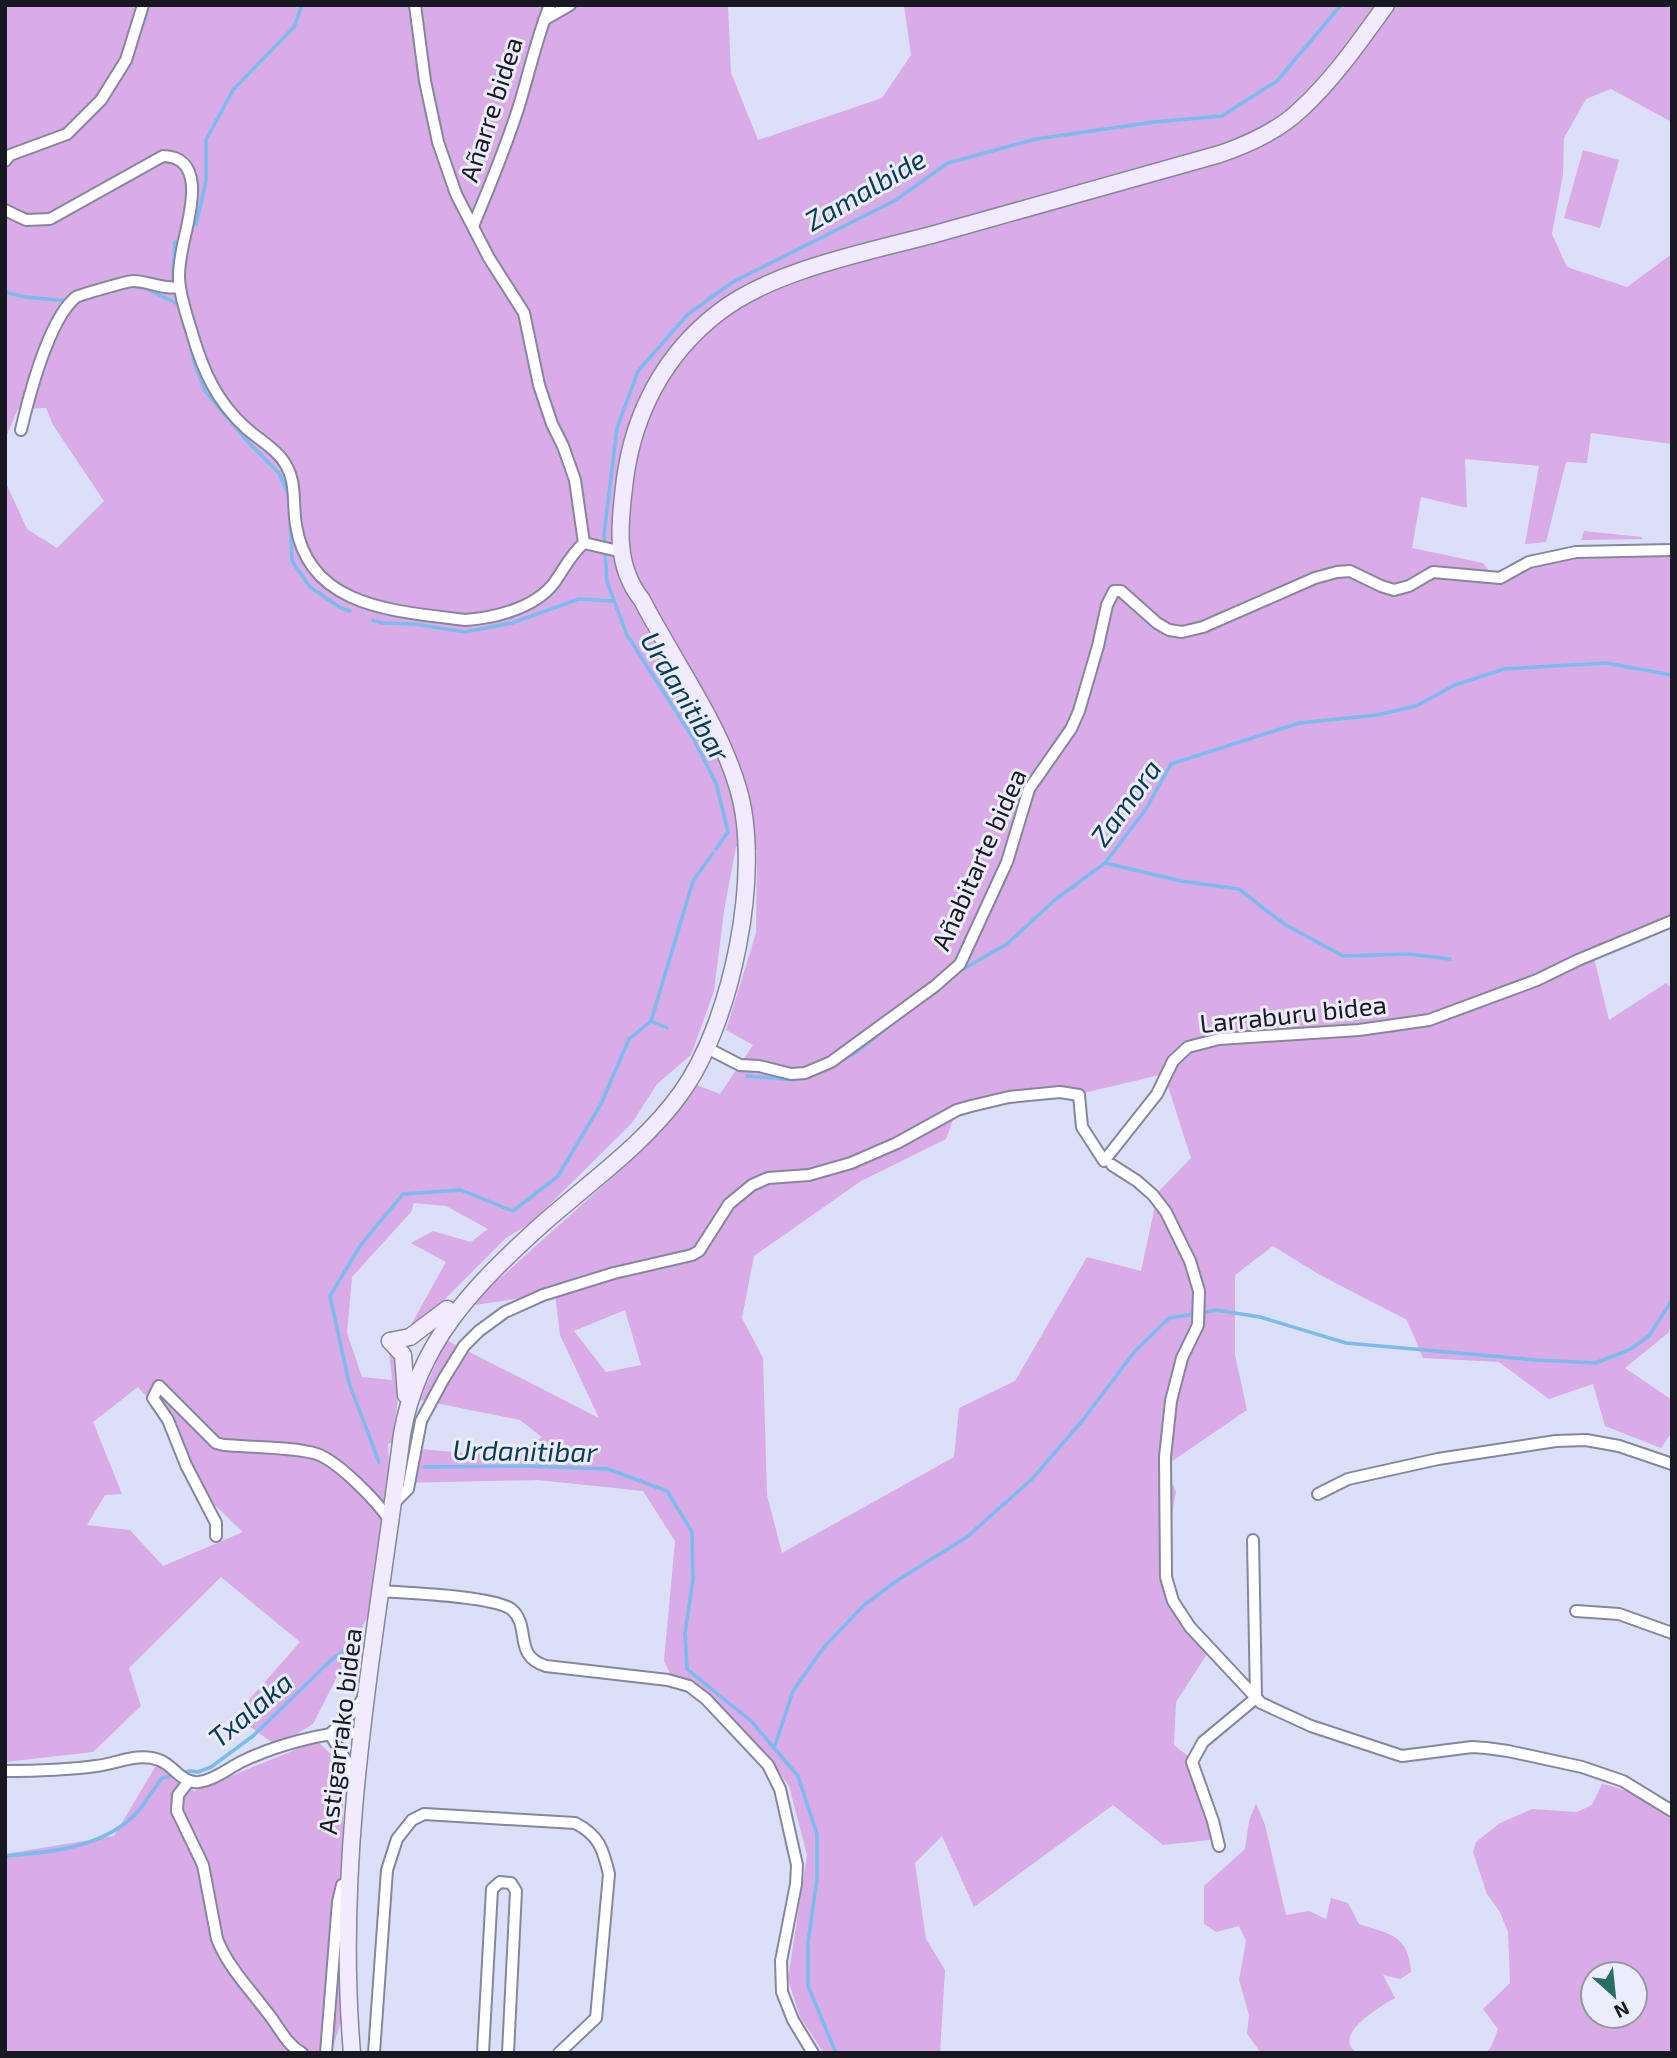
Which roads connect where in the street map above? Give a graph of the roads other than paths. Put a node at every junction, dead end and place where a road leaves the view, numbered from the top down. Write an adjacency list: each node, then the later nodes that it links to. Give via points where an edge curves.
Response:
1 (142, 5): 7 (street, via 126,60 101,100 67,134 10,155)
2 (415, 5): 9 (street, via 438,142)
3 (550, 5): 6 (street, Añarre bidea)
4 (570, 5): 6 (street)
5 (1386, 5): 12 (main road, via 1311,100 1252,142 792,274 740,298 688,340 657,381 632,438)
6 (544, 20): 9 (street, Añarre bidea, via 518,107)
7 (5, 161)
8 (5, 210): 10 (street, via 26,220 50,219 163,156 171,156 184,166 193,187)
9 (473, 226): 14 (street, via 524,313 539,385 575,480)
10 (180, 287): 11 (street, via 132,281 77,296 41,357); 14 (street, via 205,374 221,402 282,459 293,482 296,524 304,552 330,586 372,606 480,619 544,595)
11 (21, 430)
12 (625, 483): 13 (main road); 15 (main road, Astigarrako bidea)
13 (628, 533): 15 (main road, via 624,545); 17 (main road)
14 (588, 544): 15 (street)
15 (614, 549): 17 (main road, Astigarrako bidea, via 633,589)
16 (1672, 550): 19 (street, Añabitarte bidea, via 1576,552 1530,562 1500,578 1433,572 1394,590 1350,571 1337,572 1182,632 1169,631 1121,591 1114,591 1079,711 1029,789 1007,862 960,964 831,1062 805,1073 740,1065)
17 (641, 593): 19 (main road, Astigarrako bidea, via 728,758 741,802 748,870 746,902 730,977)
18 (1672, 921): 26 (street, Larraburu bidea, via 1538,980 1429,1020 1359,1030 1219,1039 1188,1047 1104,1161 1082,1127 1079,1095 1060,1093 971,1105 851,1163 809,1175 768,1178 729,1204 692,1255 614,1273 505,1312 464,1346)
19 (707, 1048): 21 (main road, Astigarrako bidea, via 681,1093 657,1122)
20 (1112, 1165): 37 (street, via 1138,1181 1166,1212 1199,1291 1198,1325 1182,1358 1167,1437 1168,1588 1182,1617)
21 (489, 1274): 22 (main road, Astigarrako bidea); 23 (main road, Astigarrako bidea)
22 (447, 1309): 24 (main road, Astigarrako bidea); 25 (main road, via 410,1337 390,1341 403,1355)
23 (434, 1344): 24 (main road); 25 (main road, Astigarrako bidea)
24 (415, 1351): 25 (main road, Astigarrako bidea)
25 (409, 1393): 26 (main road, Astigarrako bidea, via 405,1417)
26 (410, 1435): 29 (main road, Astigarrako bidea); 29 (street, Larraburu bidea, via 408,1489)
27 (1672, 1464): 28 (street, via 1619,1446 1556,1441 1348,1479)
28 (1318, 1494)
29 (393, 1504): 30 (main road, Astigarrako bidea)
30 (390, 1521): 31 (street, via 379,1504 317,1454 216,1443 159,1386 153,1398 216,1523); 33 (main road, Astigarrako bidea)
31 (216, 1536)
32 (1253, 1540): 37 (street)
33 (381, 1591): 36 (main road, Astigarrako bidea); 53 (street, via 496,1602 515,1613 524,1647 530,1657 546,1665 689,1686 768,1765 780,1789 797,1865 781,1961 782,1992)
34 (1576, 1611): 35 (street, via 1619,1614)
35 (1672, 1633)
36 (366, 1691): 38 (street, via 356,1709); 39 (main road, Astigarrako bidea)
37 (1256, 1698): 43 (street, via 1311,1727 1402,1756 1472,1747 1582,1767 1623,1781); 44 (street, via 1203,1742 1192,1762)
38 (330, 1734): 39 (street); 41 (street, via 245,1760 212,1778 199,1782); 42 (street)
39 (361, 1734): 42 (main road, Astigarrako bidea)
40 (5, 1771): 41 (street, via 99,1766 132,1758 159,1760)
41 (185, 1779): 46 (street, via 177,1811 203,1866 221,1951 289,2043)
42 (355, 1783): 45 (main road, Astigarrako bidea)
43 (1672, 1811)
44 (1219, 1846)
45 (348, 1883): 47 (street, via 342,1885 338,1902); 48 (main road, Astigarrako bidea)
46 (302, 2053)
47 (326, 2053)
48 (352, 2053)
49 (374, 2053): 52 (street, via 387,1870 397,1839 412,1820 424,1814 575,1823 590,1830 603,1851 609,1874 596,2018)
50 (483, 2053): 51 (street, via 492,1889 500,1882 511,1883 516,1891)
51 (508, 2053)
52 (559, 2053)
53 (813, 2053)

